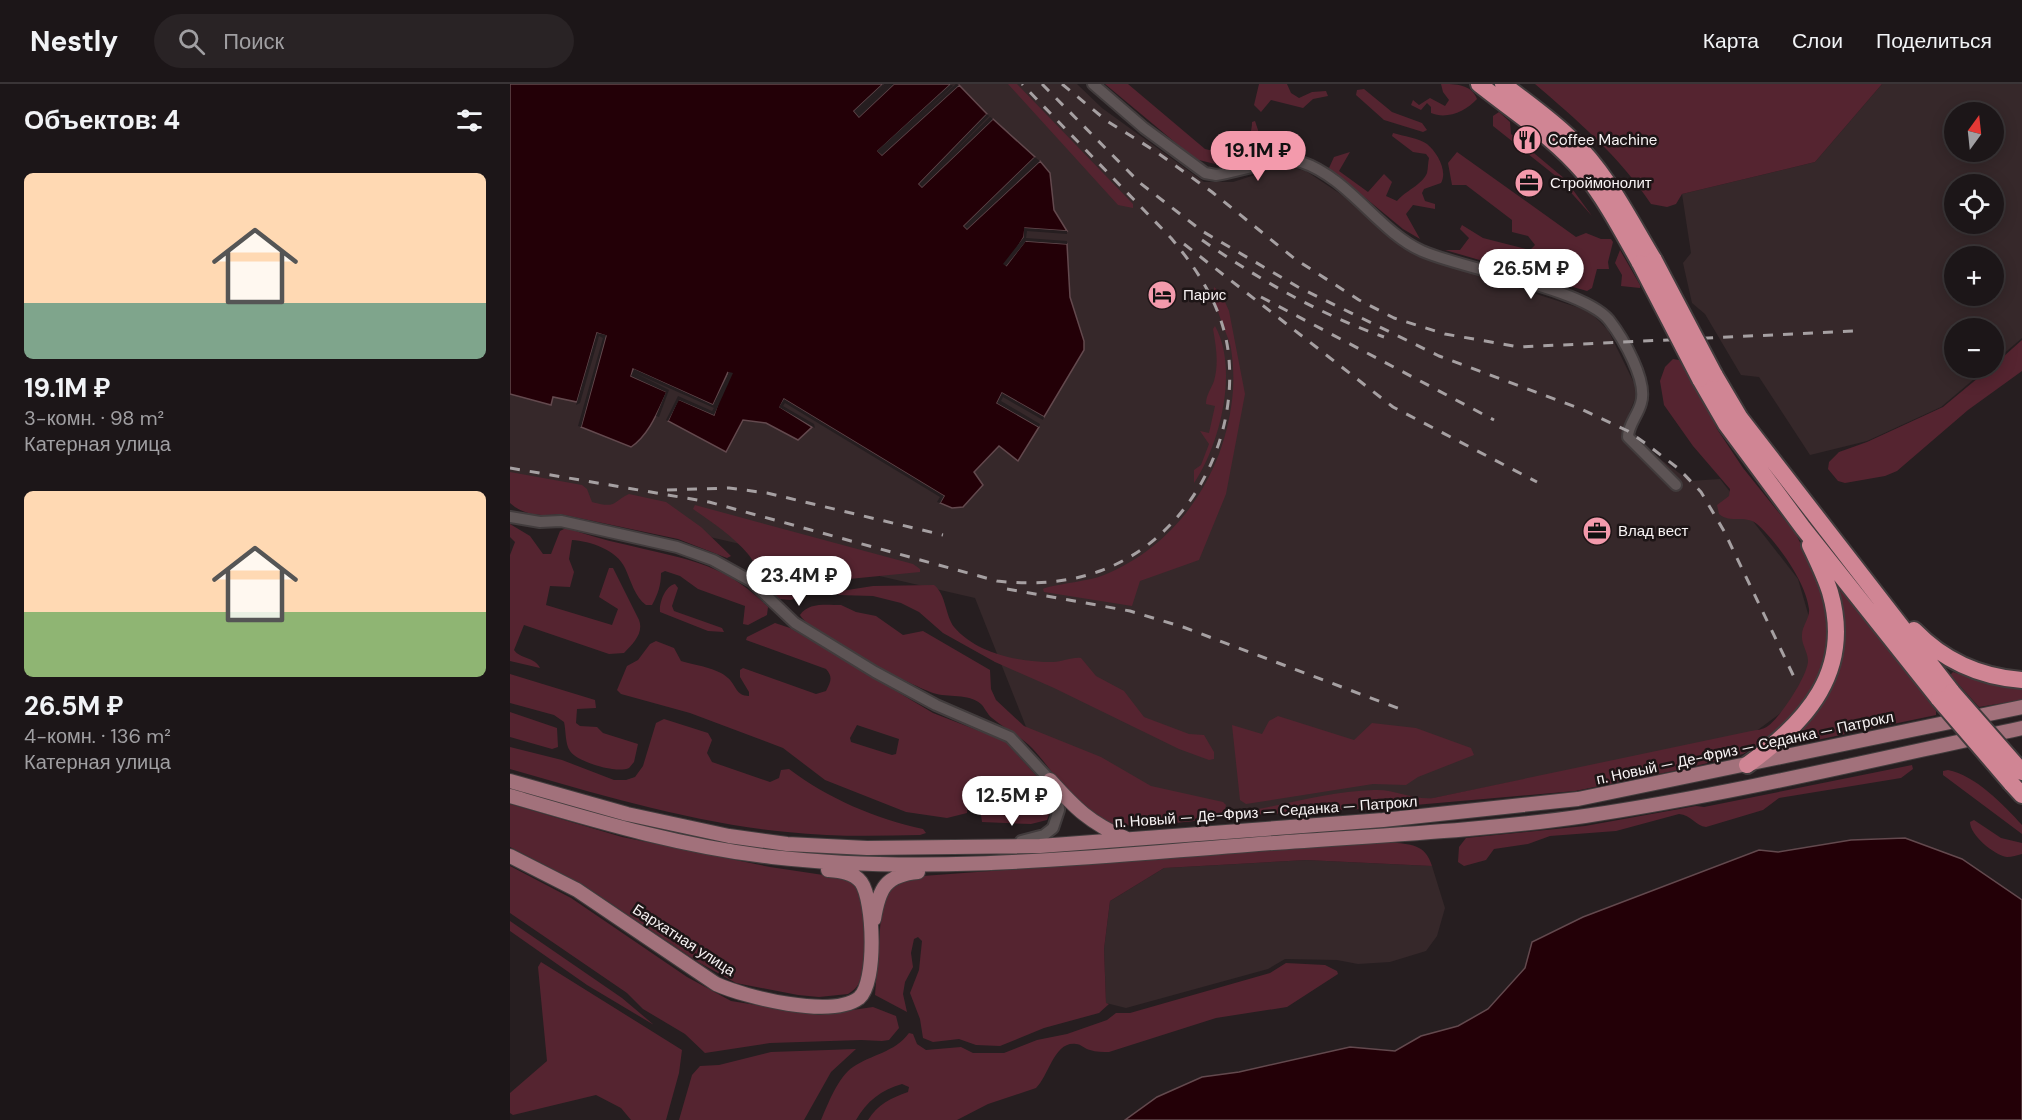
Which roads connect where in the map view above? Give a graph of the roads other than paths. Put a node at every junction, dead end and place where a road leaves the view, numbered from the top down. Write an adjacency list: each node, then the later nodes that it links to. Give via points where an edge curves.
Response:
1 (1093, 84): 6 (street, via 1196,169 1216,175 1302,162 1423,252 1596,308 1625,344 1641,382 1642,401 1628,437)
2 (1479, 84): 4 (highway, via 1562,150 1584,173)
3 (1503, 84): 4 (highway, via 1571,139 1594,164 1612,189)
4 (1647, 262): 5 (highway, bridge)
5 (1707, 377): 8 (highway, via 1726,424); 9 (highway)
6 (1676, 485)
7 (510, 517): 15 (street, via 561,521 677,547 736,570 818,638 912,694 1010,737)
8 (1803, 528): 11 (highway); 14 (highway, via 1830,591 1835,618 1832,661 1827,680 1812,706 1780,741)
9 (1874, 590): 10 (highway, via 1918,635 1953,661 1985,674); 11 (highway)
10 (2022, 680)
11 (1946, 695): 17 (highway, bridge)
12 (2022, 707): 14 (main road, п. Новый — Де-Фриз — Седанка — Патрокл)
13 (2022, 728): 23 (main road, п. Новый — Де-Фриз — Седанка — Патрокл, via 1750,786 1584,816 1462,829)
14 (1747, 765): 19 (main road, п. Новый — Де-Фриз — Седанка — Патрокл, via 1544,803)
15 (1050, 780): 19 (main road, via 1081,814); 20 (street, via 1059,810 1053,828 1044,835 1031,840)
16 (510, 781): 20 (main road, п. Новый — Де-Фриз — Седанка — Патрокл, via 627,814 729,836 787,844)
17 (2018, 783)
18 (510, 796): 22 (main road, п. Новый — Де-Фриз — Седанка — Патрокл, via 623,829)
19 (1130, 840): 20 (main road, п. Новый — Де-Фриз — Седанка — Патрокл)
20 (951, 848)
21 (510, 856): 24 (main road, Бархатная улица, via 577,890 716,984 758,998 818,1006 850,1003 861,996 867,984)
22 (771, 857): 23 (main road, п. Новый — Де-Фриз — Седанка — Патрокл, via 867,865); 24 (main road, via 781,864 852,874 866,896)
23 (950, 866): 24 (main road, via 892,878 877,901)
24 (871, 935)

